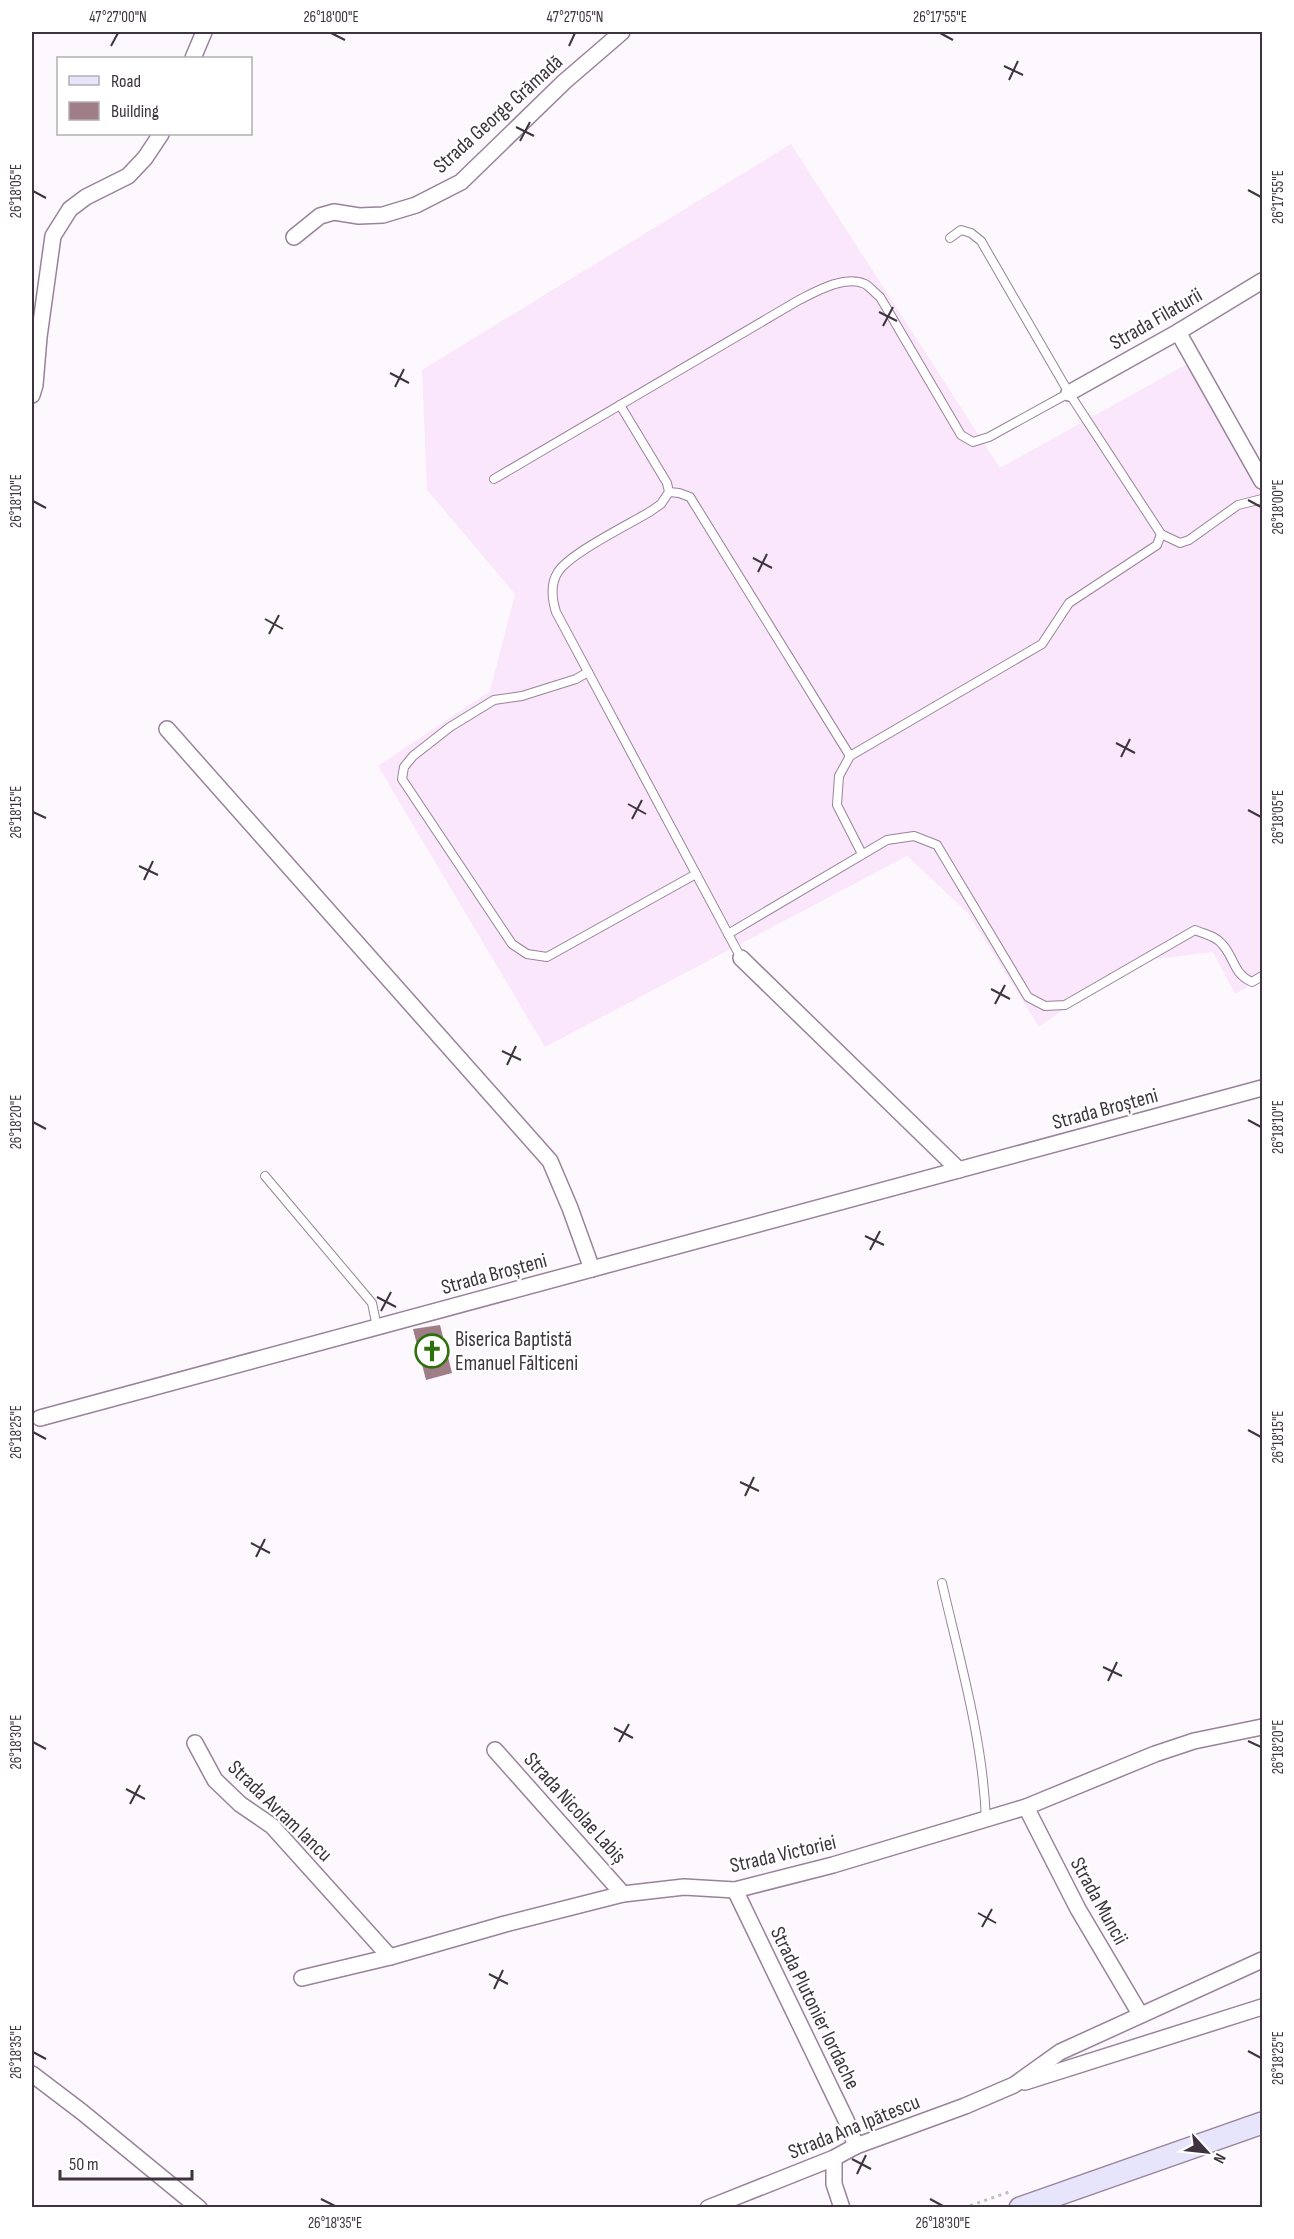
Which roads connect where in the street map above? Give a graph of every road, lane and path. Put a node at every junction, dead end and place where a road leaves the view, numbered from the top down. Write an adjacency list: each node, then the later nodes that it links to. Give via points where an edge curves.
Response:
1 (204, 32): 3 (street)
2 (622, 32): 5 (street, Strada George Grămadă, via 461,182 416,205 382,215 334,212 320,216)
3 (193, 57)
4 (160, 135): 10 (street, via 128,176 70,209 53,236)
5 (294, 237)
6 (950, 238): 9 (lane, via 961,230 981,241)
7 (1263, 281): 8 (street, Strada Filaturii)
8 (1178, 332): 9 (street, Strada Filaturii); 13 (street)
9 (1069, 393): 11 (lane, via 973,442 962,435 880,297 867,285 853,281 824,287 799,300); 16 (lane)
10 (32, 395)
11 (620, 405): 12 (lane); 14 (lane)
12 (494, 479)
13 (1263, 481)
14 (669, 492): 17 (lane, via 651,512 571,558 558,572 552,592 556,612); 19 (lane, via 690,498)
15 (1263, 499): 16 (lane, via 1238,505 1189,540 1180,543)
16 (1161, 534): 19 (lane, via 1157,545 1070,603 1042,644)
17 (588, 672): 21 (lane); 21 (lane, via 522,696 494,700 413,756 404,767 402,779 512,944 527,954 547,957)
18 (167, 729): 28 (street, via 550,1161)
19 (850, 756): 20 (lane, via 839,776 837,806)
20 (862, 854): 22 (lane); 24 (lane, via 887,840 914,836 938,846 1028,997 1046,1006 1065,1005 1196,930 1222,944 1244,979 1252,982)
21 (696, 874): 22 (lane)
22 (728, 934): 23 (lane)
23 (741, 958): 26 (street)
24 (1263, 976)
25 (1263, 1088): 26 (street, Strada Broșteni)
26 (958, 1170): 28 (street, Strada Broșteni)
27 (265, 1176): 29 (lane, via 372,1304)
28 (592, 1269): 29 (street, Strada Broșteni)
29 (377, 1327): 30 (street, Strada Broșteni)
30 (40, 1418)
31 (942, 1583): 36 (lane, via 985,1781)
32 (1261, 1730): 35 (street, Strada Victoriei, via 1185,1744)
33 (195, 1743): 39 (street, Strada Avram Iancu, via 215,1780 272,1826)
34 (495, 1750): 38 (street, Strada Nicolae Labiș)
35 (1026, 1807): 36 (street, Strada Victoriei); 43 (street, Strada Muncii, via 1078,1909)
36 (986, 1820): 37 (street, Strada Victoriei)
37 (735, 1890): 38 (street, Strada Victoriei, via 684,1887); 47 (street, Strada Plutonier Iordache)
38 (623, 1893): 39 (street, Strada Victoriei)
39 (390, 1957): 41 (street, Strada Victoriei)
40 (1263, 1960): 43 (street, Strada Ana Ipătescu)
41 (302, 1978)
42 (1263, 2007): 45 (street, Strada Ana Ipătescu)
43 (1140, 2014): 45 (street, Strada Ana Ipătescu, via 1060,2052)
44 (32, 2074): 49 (street)
45 (1014, 2085): 47 (street, Strada Ana Ipătescu)
46 (1263, 2123): 52 (main road)
47 (856, 2146): 48 (street, Strada Ana Ipătescu)
48 (834, 2158): 50 (street, Strada Ana Ipătescu); 51 (street, via 834,2184)
49 (200, 2208)
50 (708, 2208)
51 (842, 2208)
52 (1020, 2208)

